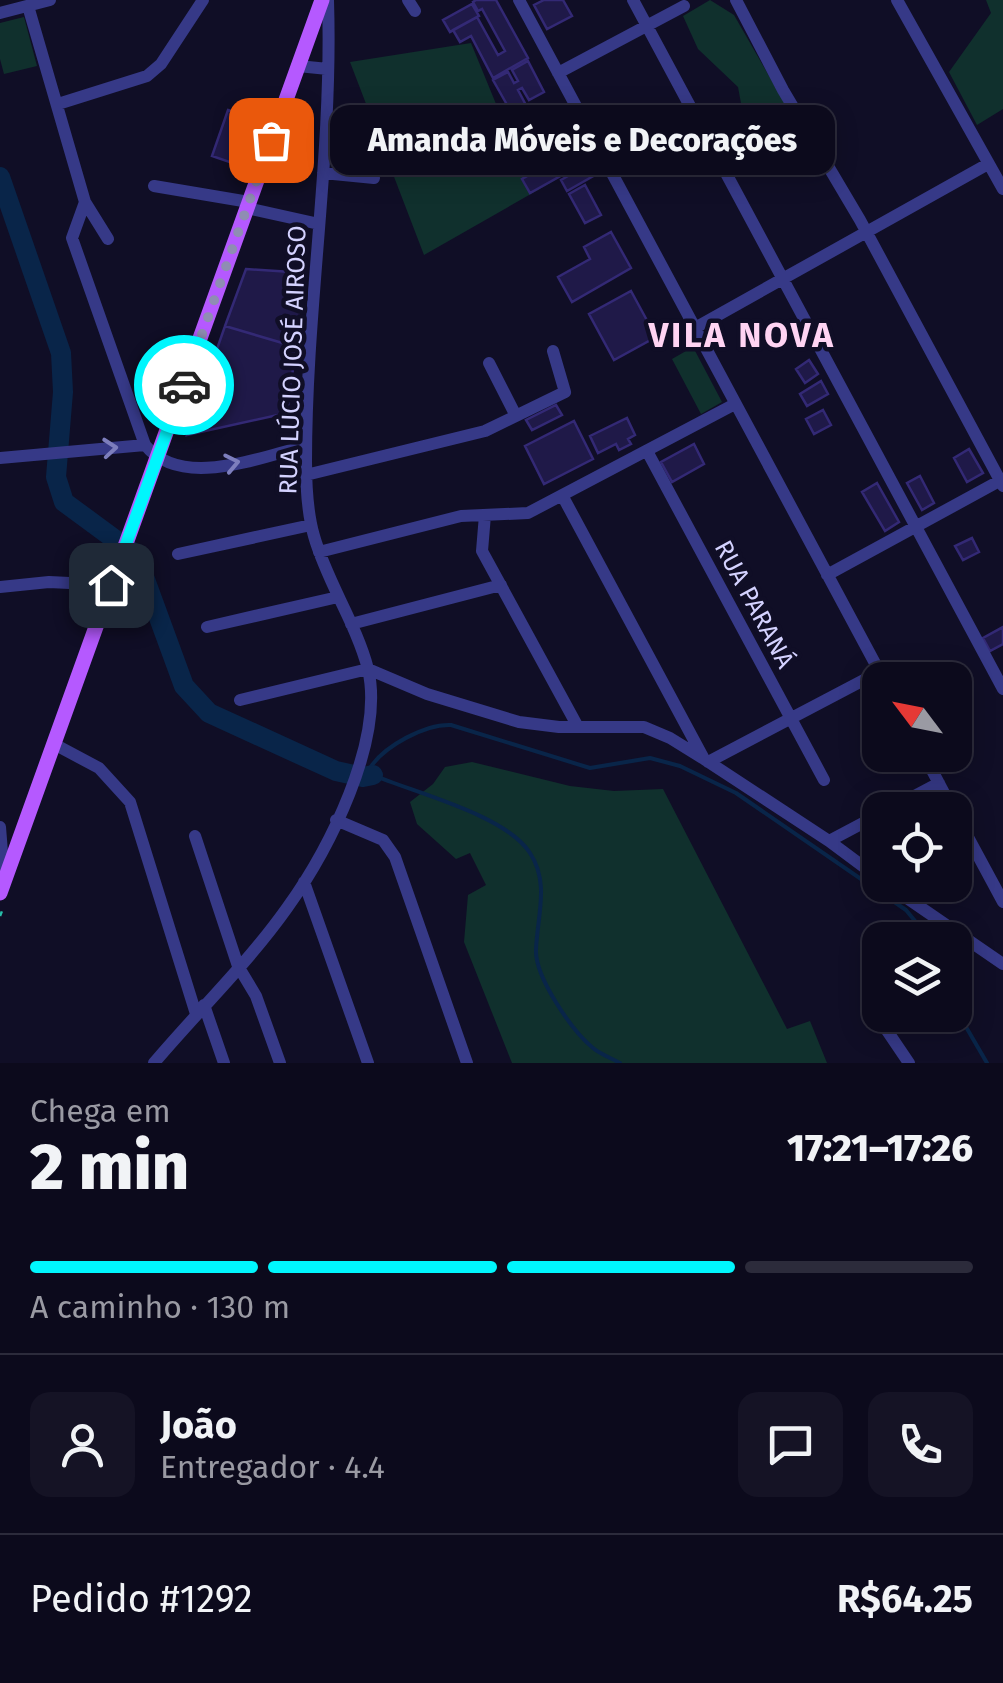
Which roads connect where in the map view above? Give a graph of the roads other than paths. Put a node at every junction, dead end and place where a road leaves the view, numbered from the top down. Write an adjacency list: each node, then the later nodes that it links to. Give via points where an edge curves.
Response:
1 (204, 0): 14 (street, via 147,76)
2 (325, 0): 11 (main road); 12 (street, RUA LÚCIO JOSÉ AIROSO)
3 (519, 0): 13 (street)
4 (632, 0): 10 (street)
5 (736, 0): 23 (street)
6 (897, 0): 15 (street)
7 (37, 3): 9 (street); 14 (street)
8 (684, 6): 10 (street)
9 (0, 13)
10 (646, 26): 13 (street); 25 (street)
11 (298, 66): 12 (street); 21 (main road)
12 (328, 69): 16 (street, RUA LÚCIO JOSÉ AIROSO)
13 (558, 73): 26 (street)
14 (58, 104): 20 (street)
15 (988, 164): 19 (street); 23 (street)
16 (323, 173): 17 (street); 22 (street, RUA LÚCIO JOSÉ AIROSO)
17 (374, 178)
18 (154, 186): 21 (street)
19 (1003, 189)
20 (86, 202): 24 (street); 31 (street, via 72,238)
21 (248, 205): 22 (street); 35 (main road)
22 (320, 224): 32 (street, RUA LÚCIO JOSÉ AIROSO)
23 (868, 234): 25 (street); 37 (street)
24 (108, 239)
25 (783, 279): 26 (street); 41 (street)
26 (695, 328): 29 (street)
27 (553, 351): 30 (street, via 564,392)
28 (490, 363): 30 (street)
29 (735, 404): 33 (street); 44 (street)
30 (516, 416): 36 (street, via 484,431)
31 (145, 445): 34 (street, one-way to 31); 35 (street)
32 (306, 446): 35 (street, one-way to 32, via 208,468); 36 (street, RUA LÚCIO JOSÉ AIROSO)
33 (646, 451): 38 (street); 56 (street, RUA PARANÁ)
34 (0, 458)
35 (157, 459): 45 (main road)
36 (306, 475): 40 (street, RUA LÚCIO JOSÉ AIROSO)
37 (1002, 482): 41 (street)
38 (562, 495): 39 (street, via 528,514); 59 (street)
39 (485, 515): 42 (street); 46 (street, via 482,550)
40 (310, 525): 42 (street, RUA LÚCIO JOSÉ AIROSO); 43 (street)
41 (916, 526): 44 (street); 54 (street)
42 (319, 552): 48 (street, RUA LÚCIO JOSÉ AIROSO)
43 (178, 554)
44 (827, 575): 51 (street)
45 (111, 585): 47 (street); 58 (main road)
46 (501, 585): 49 (street); 57 (street)
47 (0, 586)
48 (338, 597): 49 (street, RUA LÚCIO JOSÉ AIROSO); 50 (street)
49 (351, 624): 52 (street, RUA LÚCIO JOSÉ AIROSO)
50 (207, 627)
51 (874, 662)
52 (368, 670): 55 (street); 57 (street, via 486,713); 65 (street, RUA LÚCIO JOSÉ AIROSO, via 370,715)
53 (862, 685): 56 (street)
54 (1003, 689)
55 (240, 700)
56 (791, 718): 59 (street); 61 (street, RUA PARANÁ)
57 (578, 727): 59 (street, via 644,727)
58 (54, 744): 73 (main road); 78 (street, via 98,768 130,802)
59 (706, 761): 69 (street)
60 (933, 772): 62 (street)
61 (824, 780)
62 (939, 783): 63 (street); 64 (street)
63 (922, 792)
64 (944, 792)
65 (336, 820): 72 (street, RUA LÚCIO JOSÉ AIROSO); 84 (street, via 383,840 396,856)
66 (862, 823): 69 (street)
67 (0, 828): 73 (street)
68 (195, 836): 77 (street)
69 (828, 841): 71 (street)
70 (972, 844): 75 (street)
71 (862, 866)
72 (304, 882): 77 (street, RUA LÚCIO JOSÉ AIROSO); 83 (street)
73 (2, 887)
74 (913, 902): 76 (street)
75 (1003, 902)
76 (1003, 964)
77 (238, 966): 78 (street, RUA LÚCIO JOSÉ AIROSO); 82 (street)
78 (200, 1009): 80 (street, RUA LÚCIO JOSÉ AIROSO); 81 (street)
79 (888, 1032): 85 (street)
80 (154, 1063)
81 (224, 1063)
82 (280, 1063)
83 (368, 1063)
84 (467, 1063)
85 (909, 1063)

